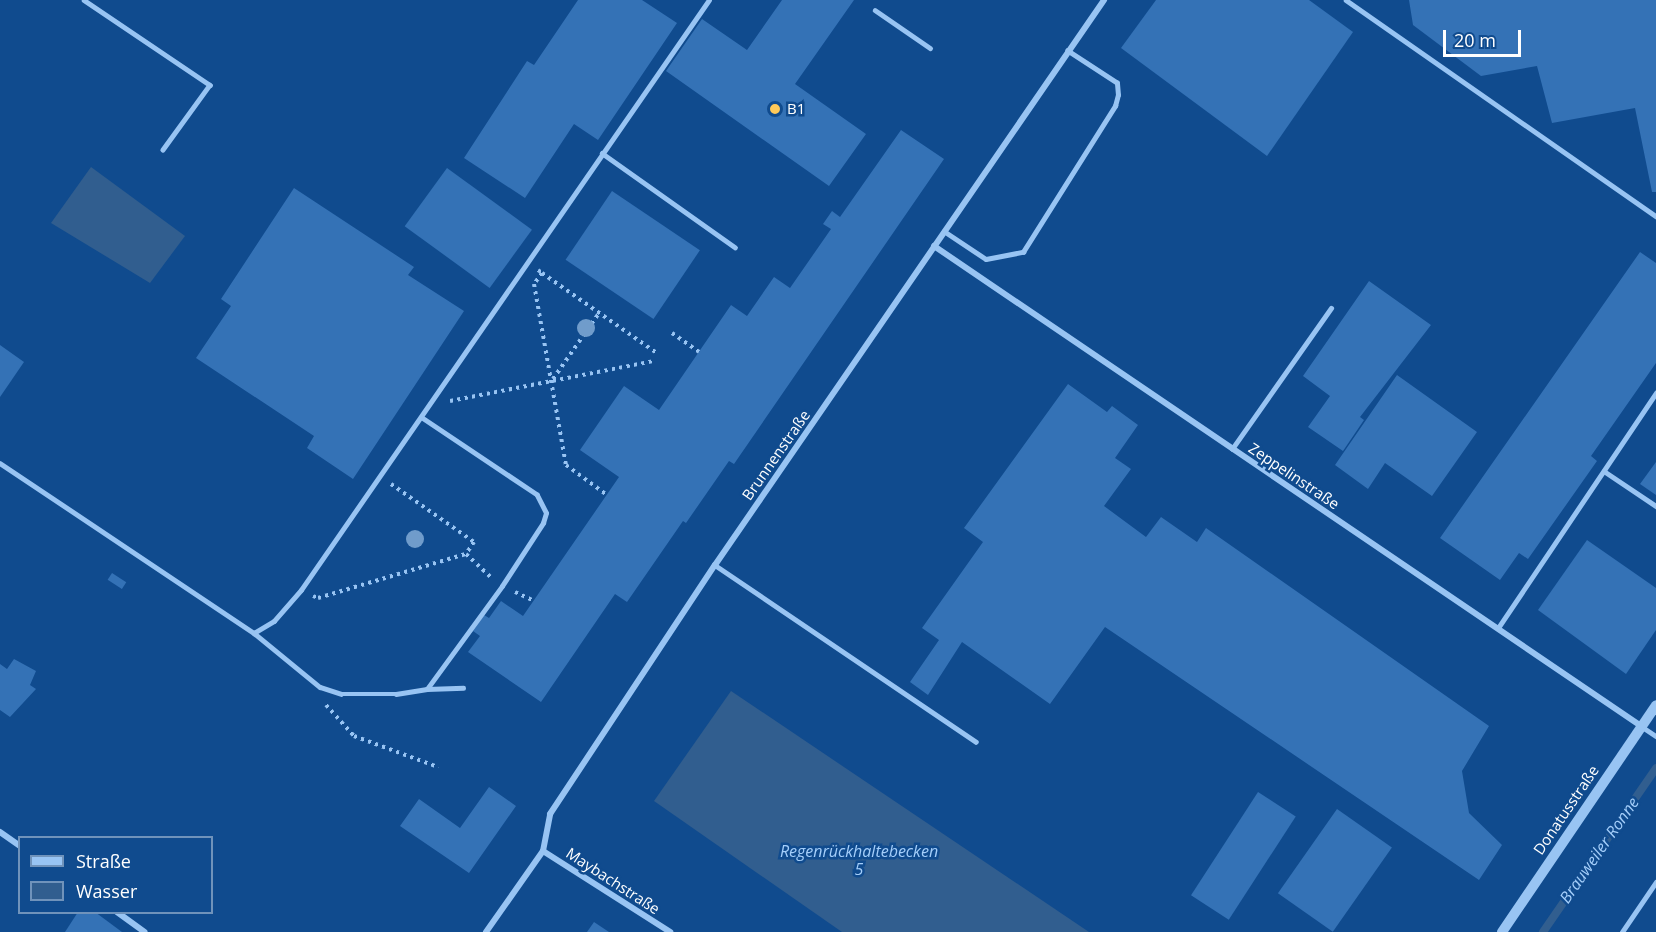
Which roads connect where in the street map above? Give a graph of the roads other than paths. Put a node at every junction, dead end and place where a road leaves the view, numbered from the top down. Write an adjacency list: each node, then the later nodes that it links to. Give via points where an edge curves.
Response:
1 (84, 0): 8 (lane, via 210,85)
2 (709, 0): 9 (lane)
3 (1104, 0): 7 (street, Brunnenstraße)
4 (1346, 0): 10 (lane)
5 (875, 10): 6 (lane)
6 (930, 48)
7 (1068, 51): 11 (street, Brunnenstraße); 11 (lane, via 1117,83 1118,95 1115,106 1023,252 986,259)
8 (163, 150)
9 (602, 153): 13 (lane); 16 (lane)
10 (1656, 216)
11 (944, 231): 12 (street, Brunnenstraße)
12 (934, 246): 17 (street, Zeppelinstraße); 21 (street, Brunnenstraße)
13 (735, 247)
14 (1331, 308): 17 (lane)
15 (1656, 393): 19 (lane)
16 (422, 418): 23 (lane, via 302,591 274,621); 25 (lane, via 543,503 543,523)
17 (1232, 449): 22 (street, Zeppelinstraße)
18 (0, 463): 23 (lane)
19 (1604, 471): 20 (lane); 22 (lane)
20 (1656, 506)
21 (715, 565): 29 (lane); 32 (street, Brunnenstraße, via 549,814)
22 (1498, 628): 27 (street, Zeppelinstraße)
23 (254, 633): 25 (lane, via 320,687 341,694)
24 (463, 688): 25 (lane)
25 (427, 689)
26 (1656, 705): 27 (street, Donatusstraße)
27 (1641, 726): 28 (lane); 38 (street, Donatusstraße)
28 (1654, 735)
29 (976, 742)
30 (0, 832): 31 (street)
31 (18, 845)
32 (543, 851): 36 (street, Brunnenstraße); 37 (street, Maybachstraße)
33 (1656, 882): 39 (lane)
34 (120, 914): 35 (street)
35 (145, 932)
36 (486, 932)
37 (670, 932)
38 (1502, 932)
39 (1622, 932)

